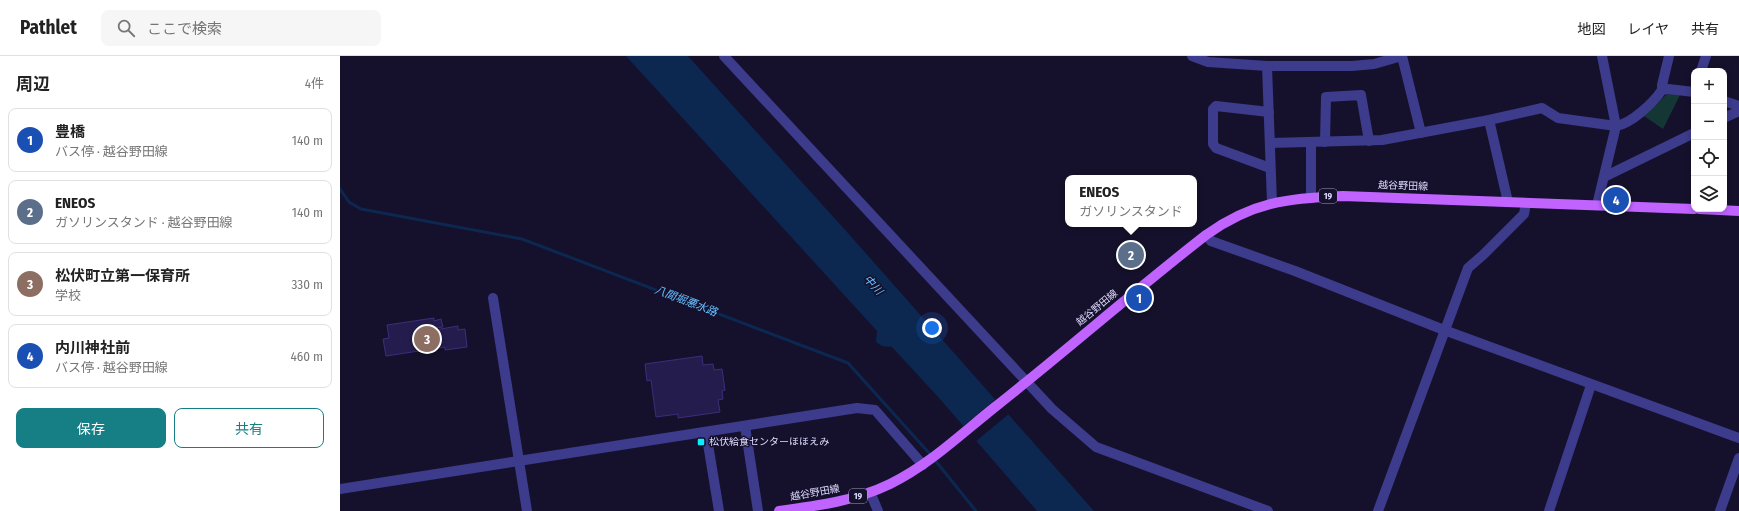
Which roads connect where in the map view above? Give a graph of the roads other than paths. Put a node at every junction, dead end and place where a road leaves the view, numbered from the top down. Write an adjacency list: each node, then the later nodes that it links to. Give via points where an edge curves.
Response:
1 (724, 56): 36 (street)
2 (1192, 56): 7 (street, via 1208,62)
3 (1402, 56): 7 (street, via 1374,64 1352,66); 17 (street)
4 (1602, 56): 16 (street)
5 (1669, 56): 9 (street)
6 (1706, 56): 8 (street)
7 (1267, 66): 13 (street)
8 (1702, 68)
9 (1662, 90): 10 (street); 16 (street, via 1656,99 1625,125)
10 (1691, 92)
11 (1727, 102): 12 (street)
12 (1738, 105): 14 (street)
13 (1269, 112): 22 (street); 23 (street, via 1216,106 1213,109 1213,144 1216,148)
14 (1727, 115)
15 (1488, 120): 16 (street, via 1542,108 1558,118); 17 (street); 26 (street)
16 (1616, 126): 24 (street)
17 (1421, 133): 19 (street)
18 (1691, 134): 24 (street)
19 (1369, 141): 21 (street); 21 (street, via 1361,95 1326,97)
20 (1311, 142): 21 (street); 22 (street); 25 (street)
21 (1325, 142)
22 (1270, 143): 23 (street)
23 (1270, 168): 27 (street)
24 (1604, 177): 29 (street)
25 (1311, 197): 26 (main road, 越谷野田線 / 19); 27 (main road, 越谷野田線 / 19)
26 (1508, 202): 28 (main road, 越谷野田線 / 19)
27 (1272, 203): 33 (main road, 越谷野田線 / 19, via 1236,216)
28 (1526, 203): 29 (main road, 越谷野田線 / 19); 35 (street, via 1524,214 1468,268)
29 (1598, 205): 30 (main road, 越谷野田線 / 19)
30 (1691, 209)
31 (1727, 210): 32 (main road)
32 (1739, 211)
33 (1206, 235): 35 (street, via 1211,241); 36 (main road, 越谷野田線 / 19)
34 (493, 298): 42 (street)
35 (1444, 330): 37 (street); 52 (street)
36 (1026, 383): 43 (main road, 越谷野田線 / 19); 51 (street, via 1096,447)
37 (1591, 385): 40 (street); 53 (street)
38 (745, 426): 39 (street); 43 (street, via 857,408 875,410); 48 (street)
39 (706, 432): 42 (street); 47 (street)
40 (1739, 438)
41 (1739, 458): 54 (street)
42 (518, 461): 44 (street); 46 (street)
43 (926, 462): 45 (main road, 越谷野田線 / 19)
44 (340, 489)
45 (870, 492): 49 (main road, 越谷野田線 / 19, via 832,503); 50 (street)
46 (527, 511)
47 (719, 511)
48 (758, 511)
49 (779, 511)
50 (878, 511)
51 (1268, 511)
52 (1378, 511)
53 (1549, 511)
54 (1720, 511)

